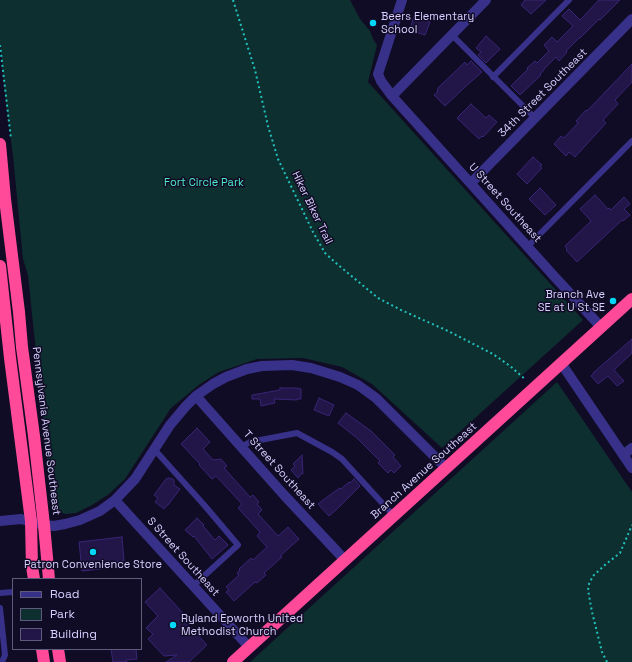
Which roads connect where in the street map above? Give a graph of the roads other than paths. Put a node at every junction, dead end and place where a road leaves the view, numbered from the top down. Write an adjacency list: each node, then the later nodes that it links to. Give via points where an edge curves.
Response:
1 (402, 0): 7 (street, U Street Southeast, via 378,74)
2 (486, 0): 5 (street)
3 (569, 0): 6 (lane)
4 (632, 19): 8 (street, 34th Street Southeast)
5 (452, 35): 6 (lane); 7 (street)
6 (493, 77): 8 (lane)
7 (392, 96): 11 (street, U Street Southeast)
8 (534, 118): 11 (street, 34th Street Southeast)
9 (632, 141): 12 (lane)
10 (0, 144): 15 (highway, Pennsylvania Avenue Southeast)
11 (471, 183): 12 (street, U Street Southeast)
12 (528, 246): 17 (street, U Street Southeast)
13 (0, 266): 16 (highway)
14 (632, 299): 17 (highway, Branch Avenue Southeast)
15 (19, 312): 16 (street); 30 (highway, Pennsylvania Avenue Southeast)
16 (3, 314): 29 (highway)
17 (601, 327): 18 (highway, Branch Avenue Southeast)
18 (561, 363): 23 (street); 24 (highway, Branch Avenue Southeast)
19 (196, 396): 20 (street, T Street Southeast); 22 (street, via 170,425); 24 (street, via 213,384 240,371 272,365 292,365 321,370 347,380 372,395)
20 (241, 447): 27 (lane, via 250,442 297,433 342,459); 31 (street, T Street Southeast)
21 (632, 448): 23 (street)
22 (154, 449): 26 (street, via 135,480); 34 (lane, via 238,545)
23 (623, 455): 25 (street)
24 (446, 468): 27 (highway, Branch Avenue Southeast)
25 (632, 468)
26 (115, 500): 30 (street, via 100,511 80,520 54,526); 34 (street, S Street Southeast)
27 (394, 516): 31 (highway, Branch Avenue Southeast)
28 (0, 521): 29 (street)
29 (31, 521): 30 (street); 32 (highway)
30 (44, 525): 33 (highway, Pennsylvania Avenue Southeast)
31 (345, 560): 38 (highway, Branch Avenue Southeast)
32 (34, 578)
33 (49, 578)
34 (193, 586): 38 (street, S Street Southeast)
35 (12, 592): 36 (lane)
36 (0, 593)
37 (0, 608): 41 (lane, via 5,655)
38 (249, 648): 44 (highway, Branch Avenue Southeast)
39 (42, 650): 42 (highway)
40 (58, 650): 43 (highway)
41 (2, 662)
42 (44, 662)
43 (60, 662)
44 (233, 662)

